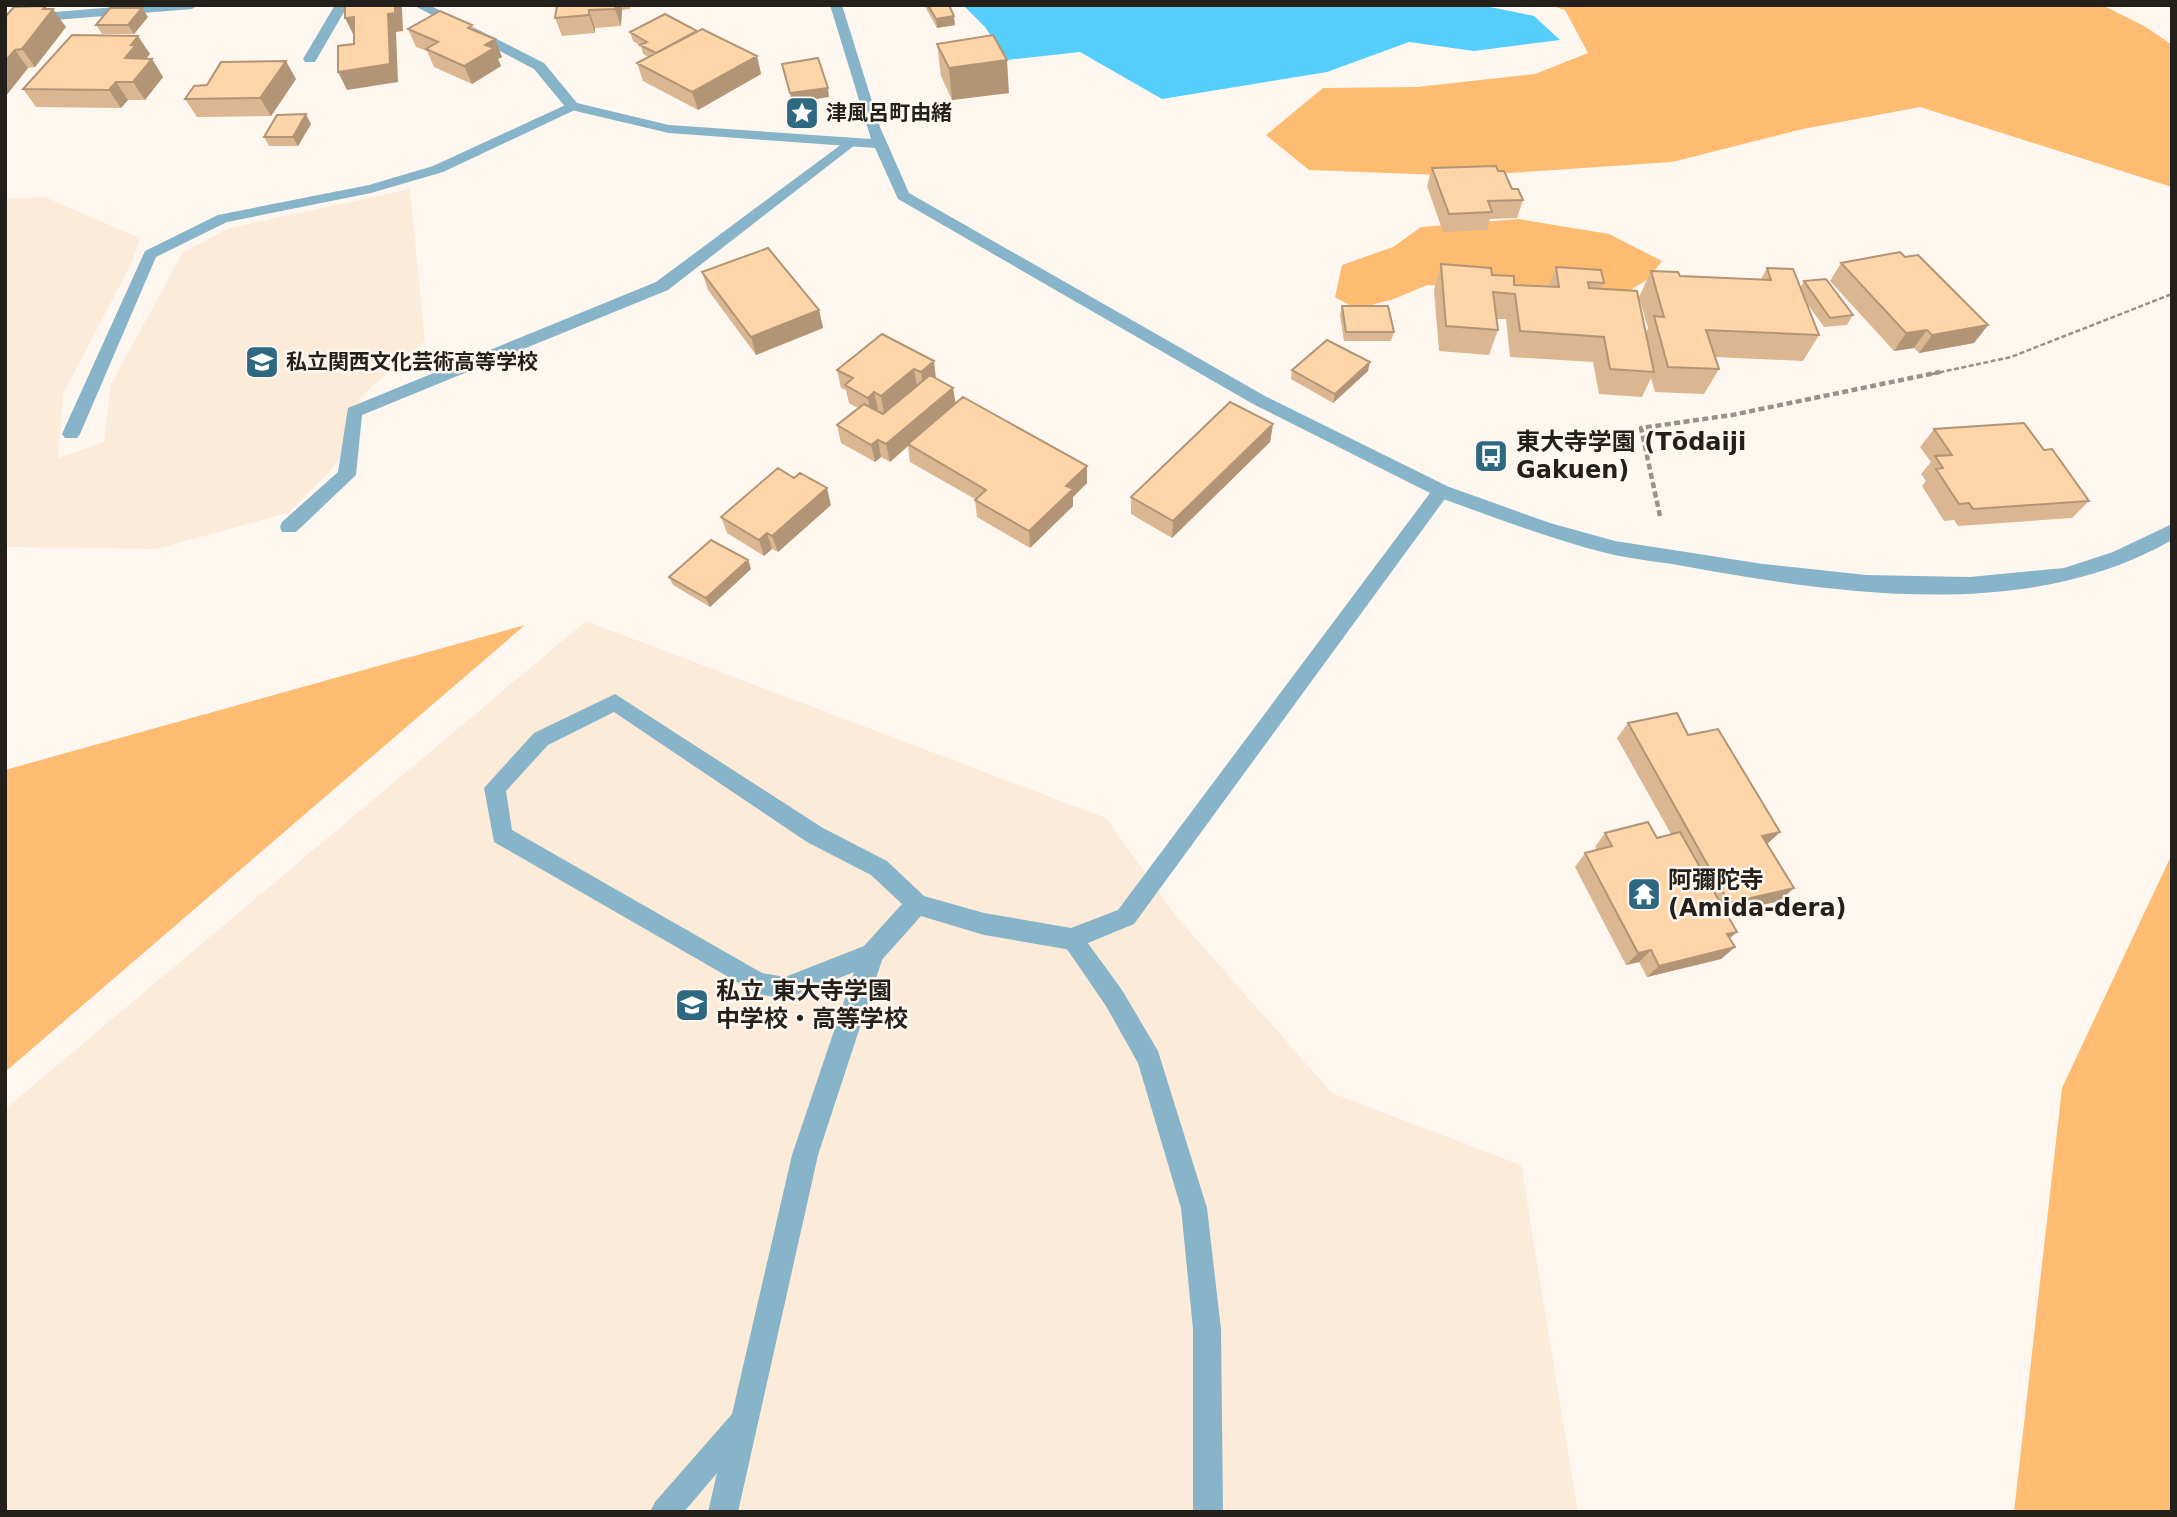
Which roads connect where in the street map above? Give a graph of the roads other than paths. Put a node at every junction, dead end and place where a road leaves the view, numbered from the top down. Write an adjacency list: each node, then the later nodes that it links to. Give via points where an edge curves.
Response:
1 (192, 5): 5 (street)
2 (342, 5): 6 (street)
3 (419, 5): 7 (street, via 539,66)
4 (836, 5): 9 (street)
5 (5, 20)
6 (310, 59)
7 (572, 106): 8 (street, via 669,129); 10 (street, via 438,169 371,189 223,218 150,254)
8 (850, 142): 9 (street); 12 (street, via 662,286 354,411 347,475)
9 (881, 144): 11 (street, via 903,196 1259,400)
10 (71, 434)
11 (1441, 491): 13 (street, via 1609,547 1717,567 1848,579 1982,584 2065,575); 15 (street, via 1126,917)
12 (289, 527)
13 (2172, 531)
14 (916, 904): 15 (street, via 984,924); 16 (street); 16 (street, via 879,868 815,835 615,702 541,739 495,788 502,835 758,983 785,988)
15 (1070, 939): 20 (street, via 1114,998 1149,1059 1194,1208 1207,1329)
16 (873, 954): 17 (street, via 805,1155)
17 (744, 1422): 18 (street); 19 (street)
18 (665, 1512)
19 (723, 1512)
20 (1208, 1512)

